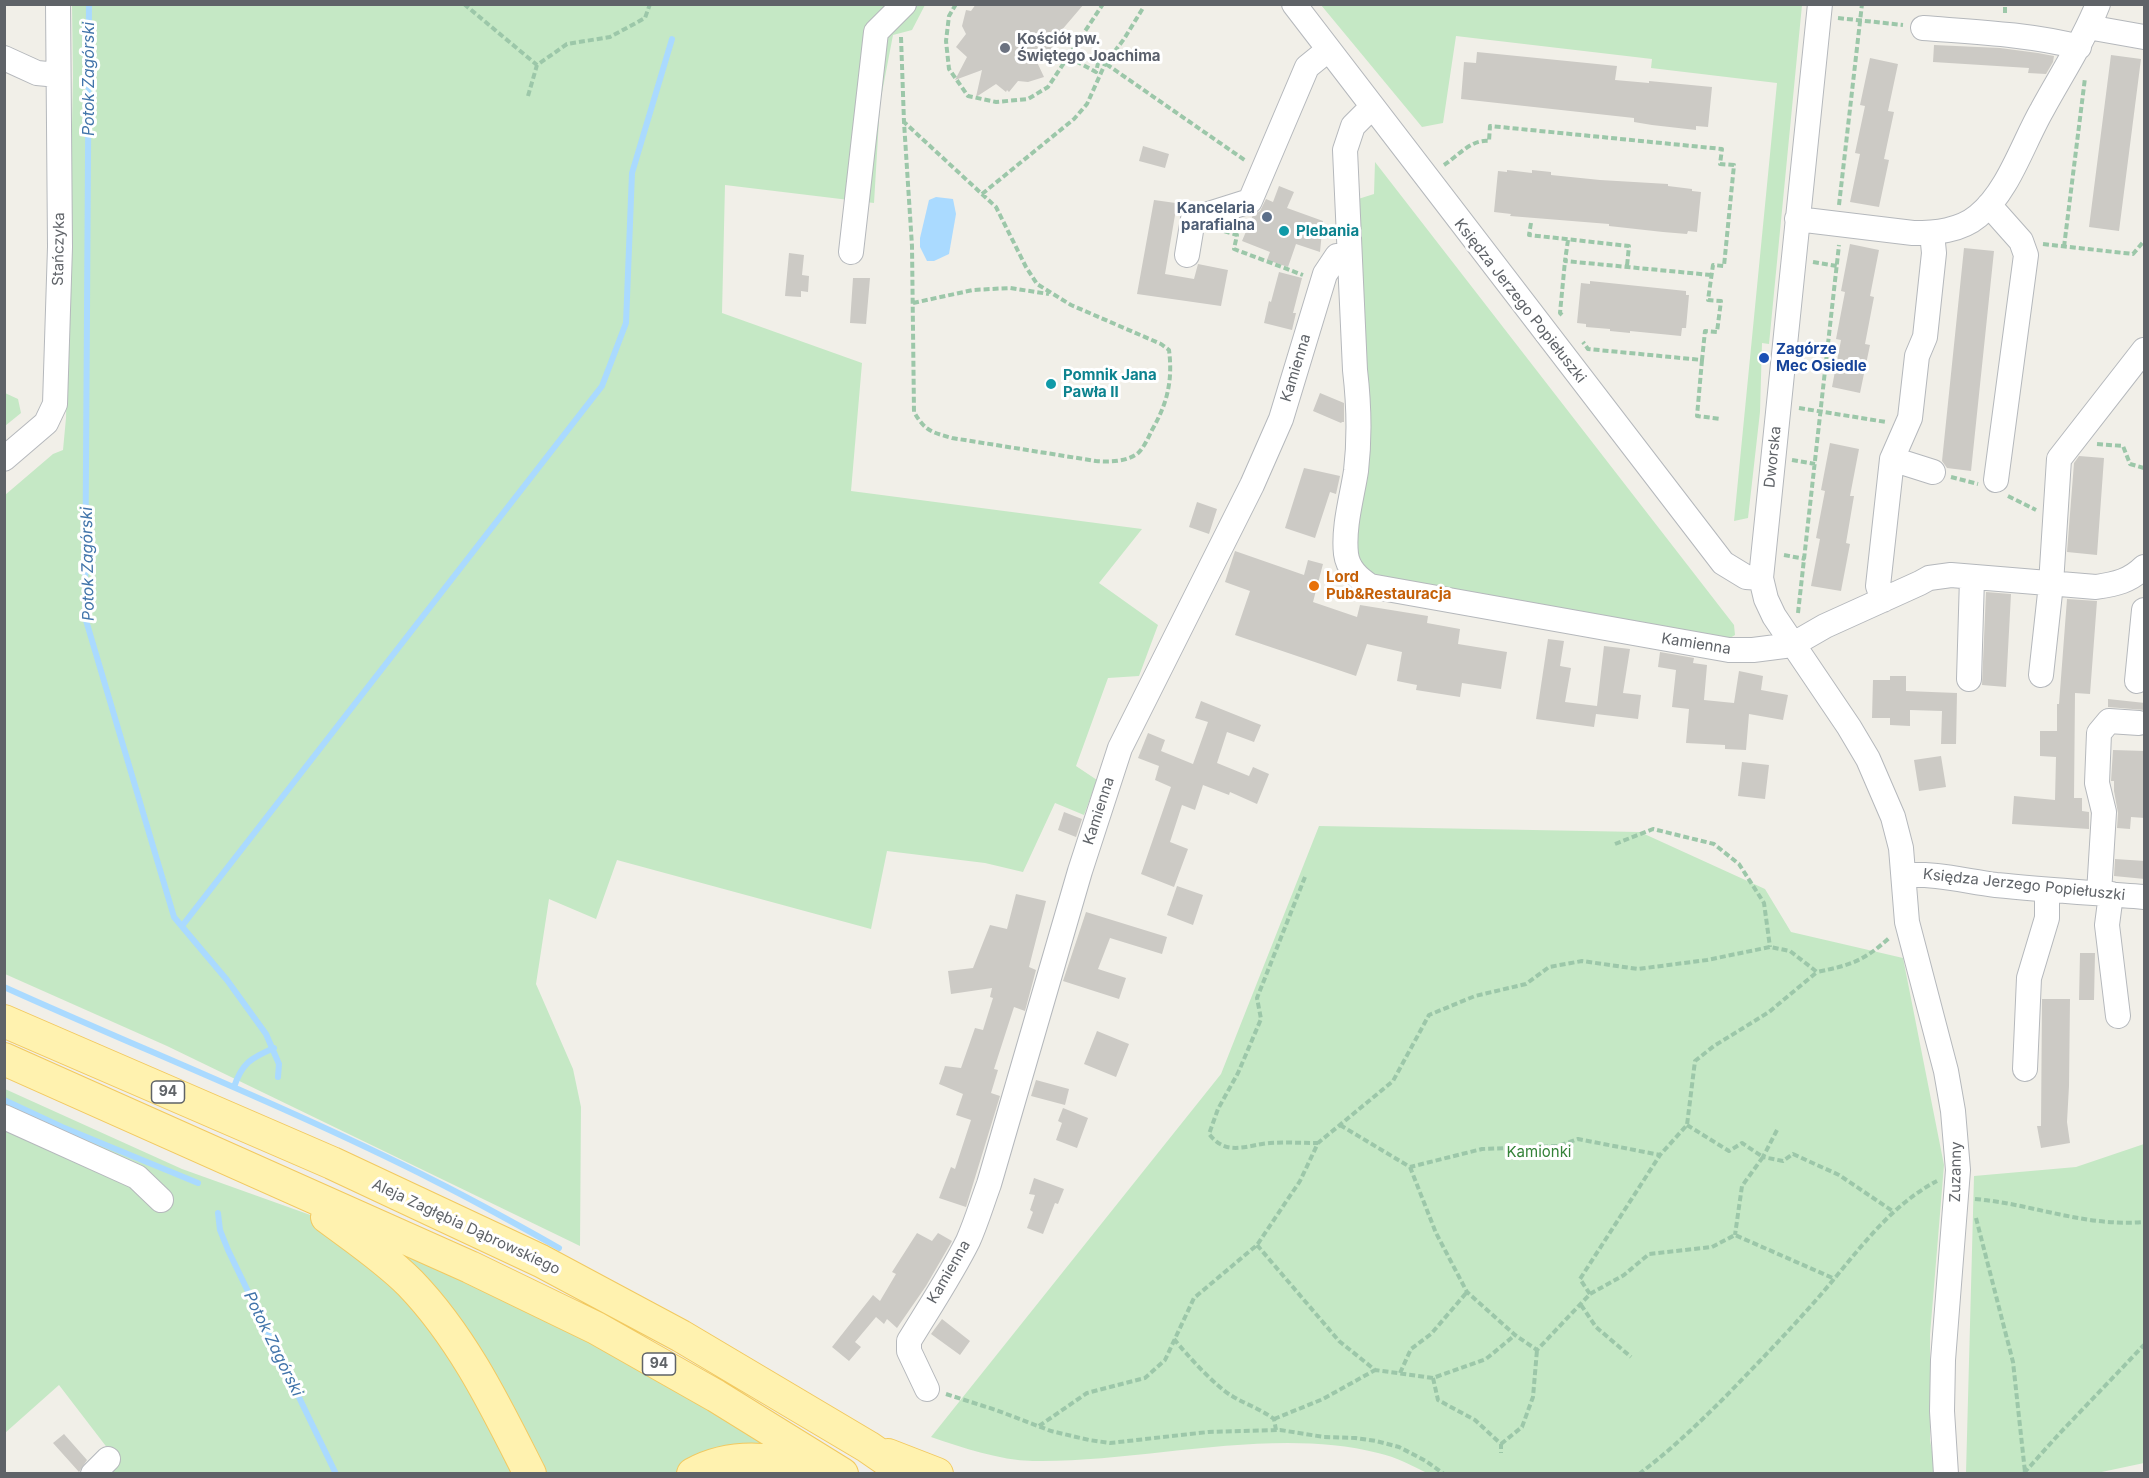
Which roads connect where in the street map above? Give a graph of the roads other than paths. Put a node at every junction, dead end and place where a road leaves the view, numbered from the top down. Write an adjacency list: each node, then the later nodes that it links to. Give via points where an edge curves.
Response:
1 (58, 4): 11 (street, Stańczyka)
2 (1294, 4): 9 (street, Księdza Jerzego Popiełuszki)
3 (904, 5): 16 (street, via 876,32)
4 (1827, 11): 14 (street, Dworska)
5 (2093, 14): 7 (street, via 2100,29); 8 (street)
6 (1923, 28): 8 (street)
7 (2145, 37)
8 (2079, 47): 13 (street)
9 (1328, 50): 12 (street, Księdza Jerzego Popiełuszki); 17 (street, via 1307,67 1250,201 1193,219)
10 (4, 58): 11 (street, via 37,73)
11 (58, 75): 20 (street, Stańczyka, via 60,247 55,404 46,423)
12 (1372, 107): 18 (street, Kamienna, via 1353,126 1345,150); 25 (street, Księdza Jerzego Popiełuszki, via 1723,563 1746,577)
13 (1989, 205): 15 (street, via 1966,224); 23 (street, via 2021,241 2026,255)
14 (1797, 219): 15 (street); 25 (street, Dworska)
15 (1932, 233): 21 (street, via 1934,253 1925,337 1917,356 1910,418)
16 (851, 252)
17 (1187, 255)
18 (1349, 255): 30 (street, Kamienna, via 1359,403 1346,555 1359,579 1389,590 1729,650); 46 (street, Kamienna, via 1338,256 1326,274 1281,419 1262,463 1120,748 986,1194 968,1240 909,1341 909,1351)
19 (2145, 350): 27 (street, via 2059,459)
20 (4, 459)
21 (1893, 459): 22 (street); 28 (street, via 1878,586)
22 (1933, 472)
23 (1990, 483)
24 (2144, 568): 27 (street, via 2131,579 2113,585)
25 (1761, 578): 30 (street, Dworska, via 1766,599)
26 (1972, 578): 27 (street); 28 (street, via 1929,578); 32 (street)
27 (2051, 584): 31 (street)
28 (1883, 600): 30 (street)
29 (2145, 610): 33 (street)
30 (1792, 645): 35 (street, Dworska, via 1868,759 1893,817)
31 (2041, 675)
32 (1969, 679)
33 (2138, 681)
34 (2139, 723): 37 (street, via 2109,721 2099,733 2097,783 2104,812)
35 (1904, 875): 36 (street, Księdza Jerzego Popiełuszki, via 1926,874); 54 (street, Zuzanny, via 1907,922 1946,1071 1955,1127 1958,1170 1943,1360)
36 (2047, 890): 37 (street, Księdza Jerzego Popiełuszki); 42 (street, via 2047,918 2030,978)
37 (2105, 894): 38 (street, Księdza Jerzego Popiełuszki); 39 (street)
38 (2145, 897)
39 (2118, 1016)
40 (4, 1021): 47 (main road, Aleja Zagłębia Dąbrowskiego / 94, via 332,1163 541,1261 681,1335)
41 (4, 1059): 44 (main road, 94)
42 (2025, 1069)
43 (4, 1117): 45 (street, via 137,1177)
44 (286, 1185): 48 (main road, via 394,1268 434,1312 476,1371); 51 (main road, 94, via 596,1328)
45 (161, 1200)
46 (927, 1389)
47 (868, 1447): 52 (main road, Aleja Zagłębia Dąbrowskiego / 94); 53 (main road)
48 (530, 1473)
49 (693, 1473): 50 (main road, via 719,1463 752,1458)
50 (831, 1473)
51 (842, 1473)
52 (907, 1473)
53 (937, 1473)
54 (1946, 1473)

